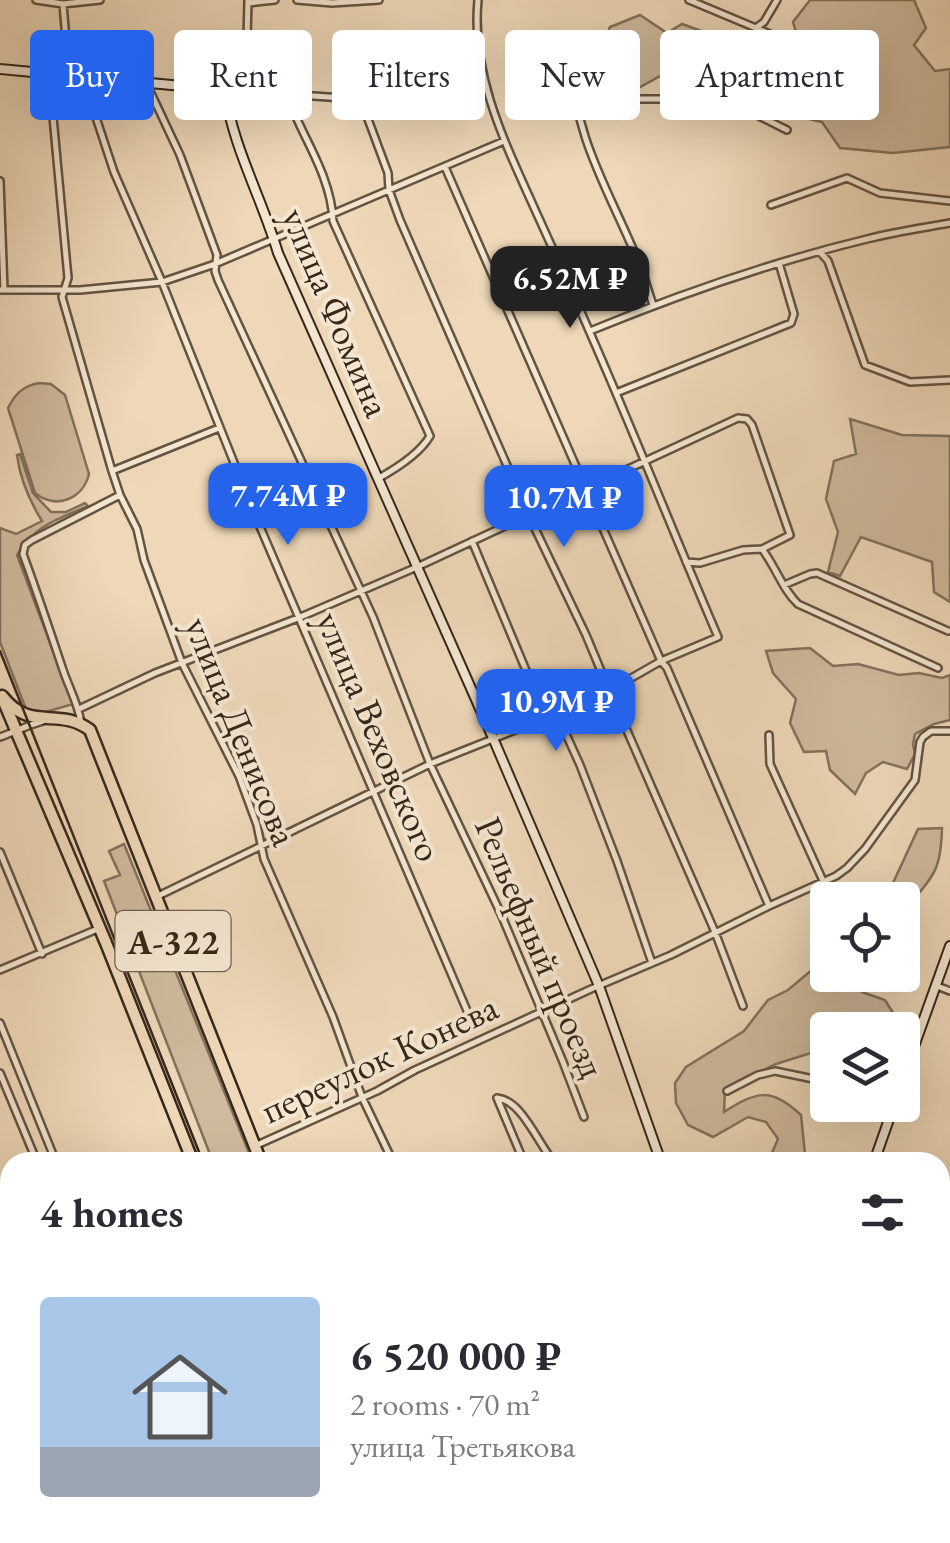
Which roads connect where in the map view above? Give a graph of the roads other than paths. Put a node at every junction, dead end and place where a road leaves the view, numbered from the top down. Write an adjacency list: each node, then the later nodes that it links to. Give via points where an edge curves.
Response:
1 (36, 0): 10 (street)
2 (100, 0): 10 (street)
3 (275, 0): 9 (street)
4 (297, 0): 5 (street)
5 (379, 0)
6 (478, 0): 26 (street, via 478,48)
7 (690, 0): 11 (street)
8 (777, 0): 11 (street)
9 (248, 2): 13 (street)
10 (63, 4): 12 (street)
11 (756, 27): 14 (street)
12 (65, 30)
13 (247, 30)
14 (763, 30)
15 (0, 69): 16 (street)
16 (30, 72)
17 (640, 99): 25 (street, via 757,114)
18 (154, 100): 37 (street, Рельефный проезд, via 180,155)
19 (53, 120): 40 (street, улица Денисова)
20 (97, 120): 38 (street, улица Веховского)
21 (230, 120): 34 (street, улица Фомина)
22 (296, 120): 32 (street)
23 (368, 120): 29 (street)
24 (580, 120): 41 (street)
25 (787, 130)
26 (504, 140): 27 (street); 42 (street)
27 (445, 166): 29 (street); 49 (street)
28 (0, 181): 39 (street)
29 (389, 190): 32 (street); 51 (street)
30 (950, 201): 31 (street, via 880,193 847,178)
31 (772, 205)
32 (333, 214): 34 (street); 48 (street, via 430,436)
33 (950, 223): 35 (street)
34 (274, 239): 37 (street); 48 (street, улица Фомина)
35 (820, 252): 36 (street); 43 (street, via 865,365 910,382)
36 (778, 263): 41 (street); 44 (street, via 792,324)
37 (215, 264): 38 (street); 57 (street, Рельефный проезд)
38 (162, 282): 40 (street); 45 (street, улица Веховского)
39 (2, 290): 40 (street)
40 (66, 290): 47 (street, улица Денисова, via 62,297)
41 (653, 305): 42 (street)
42 (590, 331): 44 (street)
43 (950, 380)
44 (616, 393): 46 (street)
45 (219, 428): 47 (street); 58 (street, улица Веховского)
46 (643, 462): 49 (street); 53 (street, via 747,419 790,535); 54 (street)
47 (112, 471): 50 (street, улица Денисова)
48 (377, 478): 55 (street, улица Фомина)
49 (587, 490): 51 (street); 60 (street)
50 (120, 496): 61 (street, улица Денисова); 65 (street, via 32,540 22,554)
51 (528, 516): 52 (street); 63 (street)
52 (472, 541): 55 (street); 66 (street, via 524,668)
53 (762, 550): 54 (street); 56 (street)
54 (686, 562): 60 (street, via 718,637)
55 (417, 567): 57 (street); 74 (street, улица Фомина)
56 (784, 585): 59 (street, via 818,573); 62 (street, via 798,604)
57 (362, 592): 58 (street); 75 (street, Рельефный проезд)
58 (298, 618): 61 (street); 76 (street, улица Веховского)
59 (948, 631)
60 (661, 661): 63 (street); 83 (street)
61 (182, 664): 65 (street); 77 (street, улица Денисова, via 238,776)
62 (938, 668)
63 (607, 691): 66 (street); 85 (street)
64 (1, 694): 68 (highway, А-322, via 24,715); 70 (highway, А-322)
65 (79, 709): 69 (street)
66 (554, 714): 74 (street); 88 (street, via 586,781)
67 (0, 715): 70 (street)
68 (54, 718): 69 (highway, А-322); 70 (street)
69 (80, 723): 82 (highway, А-322, via 96,743)
70 (15, 727): 73 (street); 84 (highway, А-322)
71 (950, 730): 80 (street, переулок Конева, via 923,736 914,780 896,808 856,860)
72 (768, 735): 79 (street, via 770,764)
73 (0, 737)
74 (493, 738): 75 (street); 90 (street, улица Фомина)
75 (430, 764): 76 (street); 94 (street, Рельефный проезд)
76 (374, 792): 77 (street); 96 (street, улица Веховского)
77 (260, 847): 82 (street); 102 (street, улица Денисова)
78 (0, 852): 87 (street)
79 (824, 882)
80 (826, 882)
81 (810, 889): 83 (street, переулок Конева)
82 (156, 898): 105 (highway, А-322)
83 (769, 906): 85 (street, переулок Конева)
84 (100, 928): 87 (street); 108 (highway, А-322)
85 (715, 932): 88 (street, переулок Конева); 93 (street)
86 (950, 946): 91 (street)
87 (42, 954): 89 (street)
88 (652, 963): 90 (street, переулок Конева)
89 (0, 970)
90 (599, 986): 94 (street, переулок Конева); 113 (street, улица Фомина)
91 (937, 986): 92 (street); 97 (street)
92 (950, 991)
93 (743, 1006)
94 (542, 1012): 102 (street, переулок Конева); 103 (street, Рельефный проезд)
95 (0, 1023): 98 (street)
96 (474, 1027)
97 (920, 1032)
98 (2, 1033): 107 (street)
99 (0, 1072): 106 (street)
100 (810, 1078): 101 (street, via 774,1071)
101 (727, 1092)
102 (362, 1097): 105 (street, переулок Конева); 110 (street, улица Денисова)
103 (584, 1117)
104 (888, 1122): 114 (street)
105 (254, 1146): 109 (highway, А-322)
106 (33, 1152)
107 (52, 1152)
108 (188, 1152)
109 (257, 1152)
110 (388, 1152)
111 (520, 1152): 112 (street, via 496,1098 518,1109)
112 (546, 1152)
113 (657, 1152)
114 (878, 1152)

